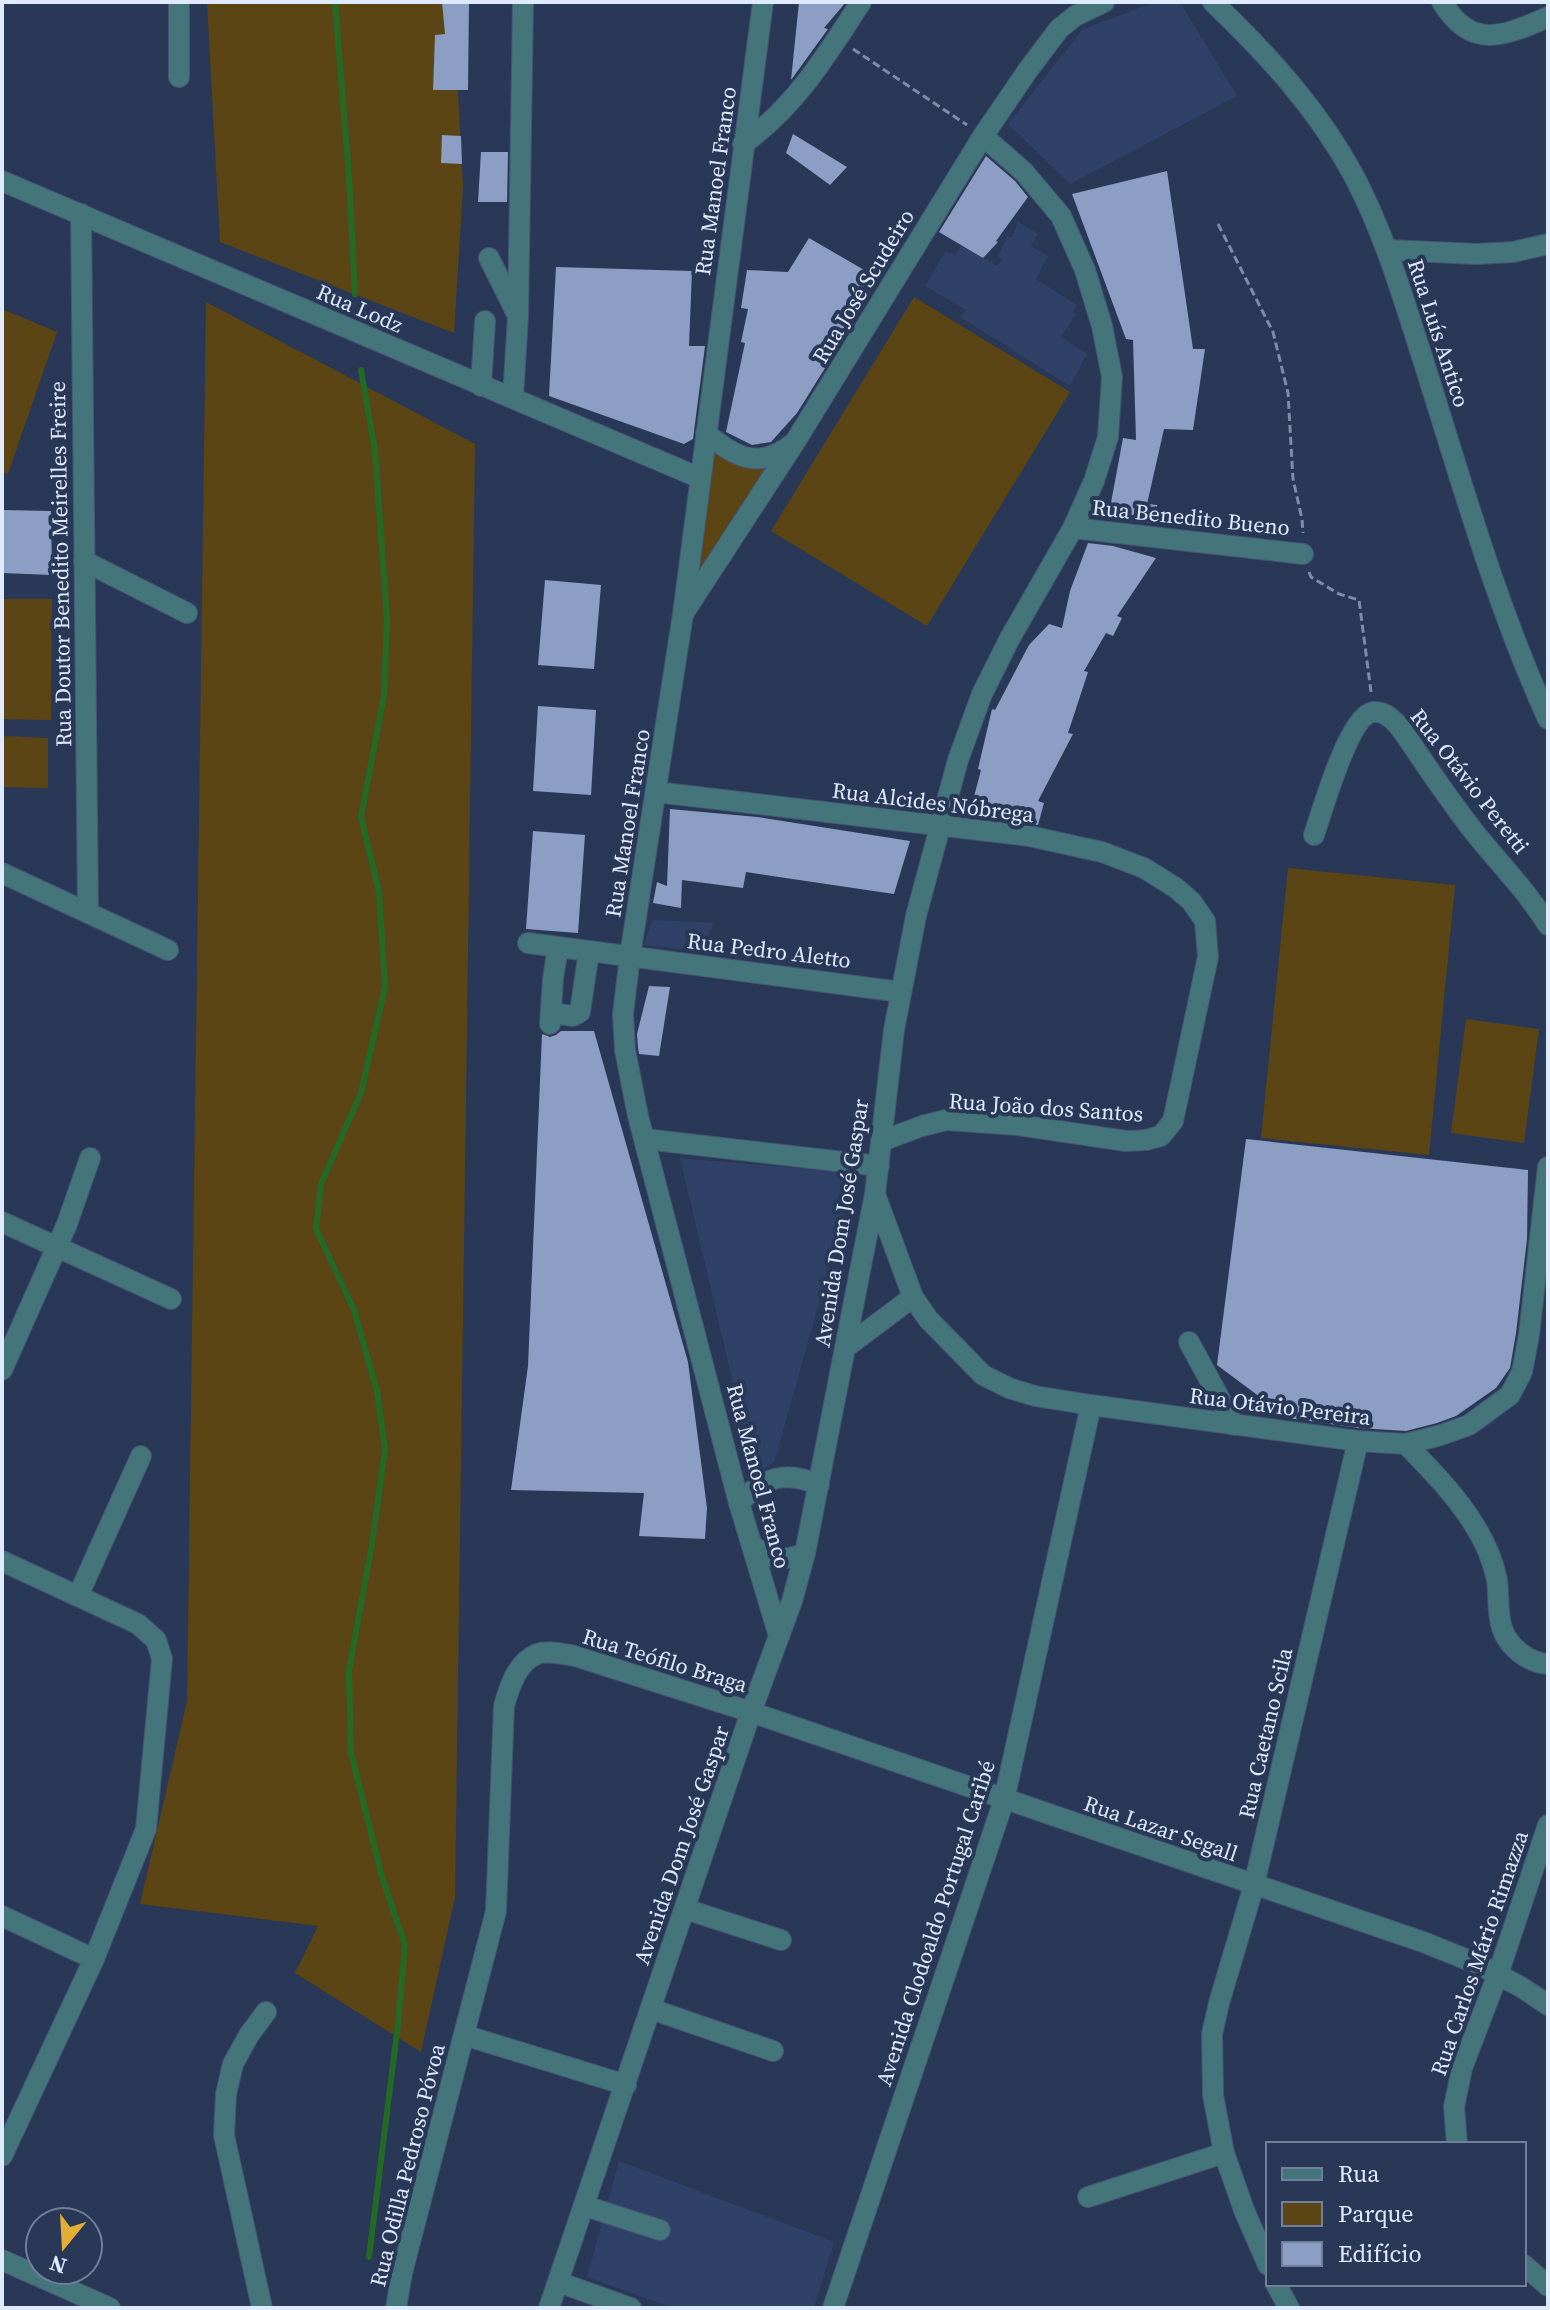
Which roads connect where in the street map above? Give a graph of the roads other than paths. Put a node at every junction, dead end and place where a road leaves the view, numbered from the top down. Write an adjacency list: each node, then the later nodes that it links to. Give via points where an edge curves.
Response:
1 (179, 2): 9 (street)
2 (523, 2): 17 (street)
3 (763, 2): 11 (street, Rua Manoel Franco)
4 (861, 2): 11 (street, via 801,91)
5 (1104, 2): 10 (street, Rua José Scudeiro, via 1059,29)
6 (1213, 2): 15 (street, Rua Luís Antico, via 1257,44 1324,127)
7 (1442, 2): 8 (street, via 1457,22 1483,36 1500,36)
8 (1548, 17)
9 (179, 77)
10 (983, 136): 22 (street, Rua José Scudeiro); 24 (street, Avenida Dom José Gaspar, via 1024,172 1061,216 1102,326 1112,377 1108,437)
11 (743, 144): 21 (street, Rua Manoel Franco)
12 (2, 181): 13 (street, Rua Lodz)
13 (81, 214): 19 (street, Rua Lodz); 26 (street, Rua Doutor Benedito Meirelles Freire)
14 (1548, 244): 15 (street, via 1477,254)
15 (1388, 250): 29 (street, Rua Luís Antico, via 1508,624)
16 (489, 258): 17 (street)
17 (518, 316): 20 (street)
18 (485, 321): 19 (street)
19 (481, 386): 20 (street, Rua Lodz)
20 (513, 398): 23 (street, Rua Lodz)
21 (706, 433): 22 (street, via 748,458 778,455); 23 (street, Rua Manoel Franco)
22 (795, 442): 28 (street, Rua José Scudeiro)
23 (700, 478): 28 (street, Rua Manoel Franco)
24 (1073, 528): 25 (street, Rua Benedito Bueno); 31 (street, Avenida Dom José Gaspar, via 982,694)
25 (1303, 554)
26 (84, 561): 27 (street); 34 (street, Rua Doutor Benedito Meirelles Freire)
27 (187, 613)
28 (683, 614): 30 (street, Rua Manoel Franco)
29 (1548, 719)
30 (656, 792): 31 (street, Rua Alcides Nóbrega); 40 (street, Rua Manoel Franco)
31 (940, 827): 41 (street, Avenida Dom José Gaspar); 42 (street, Rua Alcides Nóbrega, via 1029,836 1102,852 1144,868 1191,901 1205,921 1208,957 1173,1121)
32 (1314, 835): 35 (street, Rua Otávio Peretti, via 1353,730 1363,716 1386,715)
33 (2, 873): 34 (street)
34 (88, 913): 38 (street)
35 (1548, 925)
36 (528, 943): 37 (street, Rua Pedro Aletto)
37 (558, 947): 39 (street, Rua Pedro Aletto); 39 (street, via 550,1018 580,1012)
38 (168, 950)
39 (589, 951): 40 (street, Rua Pedro Aletto)
40 (630, 956): 41 (street, Rua Pedro Aletto); 43 (street, Rua Manoel Franco, via 625,1050)
41 (901, 992): 44 (street, Avenida Dom José Gaspar)
42 (1161, 1136): 44 (street, Rua João dos Santos, via 1126,1141 946,1120)
43 (645, 1139): 46 (street); 63 (street, Rua Manoel Franco)
44 (882, 1141): 46 (street, Avenida Dom José Gaspar)
45 (90, 1158): 50 (street)
46 (879, 1166): 48 (street, Avenida Dom José Gaspar)
47 (1548, 1167): 51 (street)
48 (875, 1194): 52 (street, Rua Otávio Pereira); 55 (street, Avenida Dom José Gaspar)
49 (2, 1222): 50 (street)
50 (57, 1248): 53 (street); 56 (street)
51 (1541, 1292): 60 (street, via 1522,1372 1510,1395 1469,1425)
52 (913, 1297): 55 (street); 57 (street, Rua Otávio Pereira, via 983,1375 1035,1396)
53 (171, 1299)
54 (1189, 1342): 58 (street)
55 (845, 1348): 62 (street, Avenida Dom José Gaspar)
56 (2, 1370)
57 (1091, 1405): 58 (street, Rua Otávio Pereira); 72 (street, Avenida Clodoaldo Portugal Caribé)
58 (1234, 1425): 59 (street, Rua Otávio Pereira)
59 (1358, 1441): 60 (street, Rua Otávio Pereira); 74 (street, Rua Caetano Scila)
60 (1406, 1444): 69 (street, via 1473,1522 1488,1550 1507,1637 1524,1656)
61 (141, 1456): 67 (street)
62 (819, 1485): 63 (street, via 796,1477 774,1479 756,1486); 65 (street, Avenida Dom José Gaspar)
63 (739, 1503): 64 (street, Rua Manoel Franco)
64 (752, 1545): 65 (street, via 777,1559); 68 (street, Rua Manoel Franco)
65 (805, 1553): 68 (street, Avenida Dom José Gaspar)
66 (2, 1561): 67 (street)
67 (78, 1596): 78 (street, via 138,1624 156,1640 162,1659 146,1829)
68 (779, 1636): 71 (street, Avenida Dom José Gaspar)
69 (1548, 1664)
70 (522, 1666): 71 (street, Rua Teófilo Braga, via 537,1654 575,1656); 83 (street, Rua Odilla Pedroso Póvoa, via 504,1706 496,1911)
71 (751, 1712): 72 (street, Rua Lazar Segall); 75 (street, Avenida Dom José Gaspar)
72 (1004, 1800): 74 (street, Rua Lazar Segall); 103 (street, Avenida Clodoaldo Portugal Caribé)
73 (1548, 1825): 79 (street, Rua Carlos Mário Rimazza)
74 (1254, 1885): 79 (street, Rua Lazar Segall, via 1426,1943); 87 (street, Rua Caetano Scila, via 1212,2034 1213,2095)
75 (685, 1909): 77 (street); 81 (street, Avenida Dom José Gaspar)
76 (2, 1916): 78 (street)
77 (781, 1940)
78 (94, 1959): 88 (street)
79 (1498, 1974): 80 (street, Rua Lazar Segall); 86 (street, Rua Carlos Mário Rimazza, via 1462,2068 1454,2107)
80 (1548, 2005)
81 (651, 2009): 84 (street); 85 (street, Avenida Dom José Gaspar)
82 (266, 2012): 98 (street, via 233,2064 224,2135)
83 (464, 2035): 85 (street); 100 (street, Rua Odilla Pedroso Póvoa)
84 (773, 2051)
85 (626, 2085): 90 (street, Avenida Dom José Gaspar)
86 (1457, 2142)
87 (1224, 2153): 89 (street); 93 (street, Rua Caetano Scila)
88 (2, 2156)
89 (1088, 2197)
90 (585, 2206): 91 (street); 95 (street, Avenida Dom José Gaspar)
91 (660, 2230)
92 (2, 2260): 99 (street)
93 (1266, 2260)
94 (1526, 2267): 97 (street)
95 (558, 2282): 101 (street, Avenida Dom José Gaspar); 102 (street)
96 (1277, 2286): 104 (street)
97 (1548, 2286)
98 (258, 2304)
99 (110, 2308)
100 (396, 2308)
101 (549, 2308)
102 (631, 2308)
103 (833, 2308)
104 (1289, 2308)

